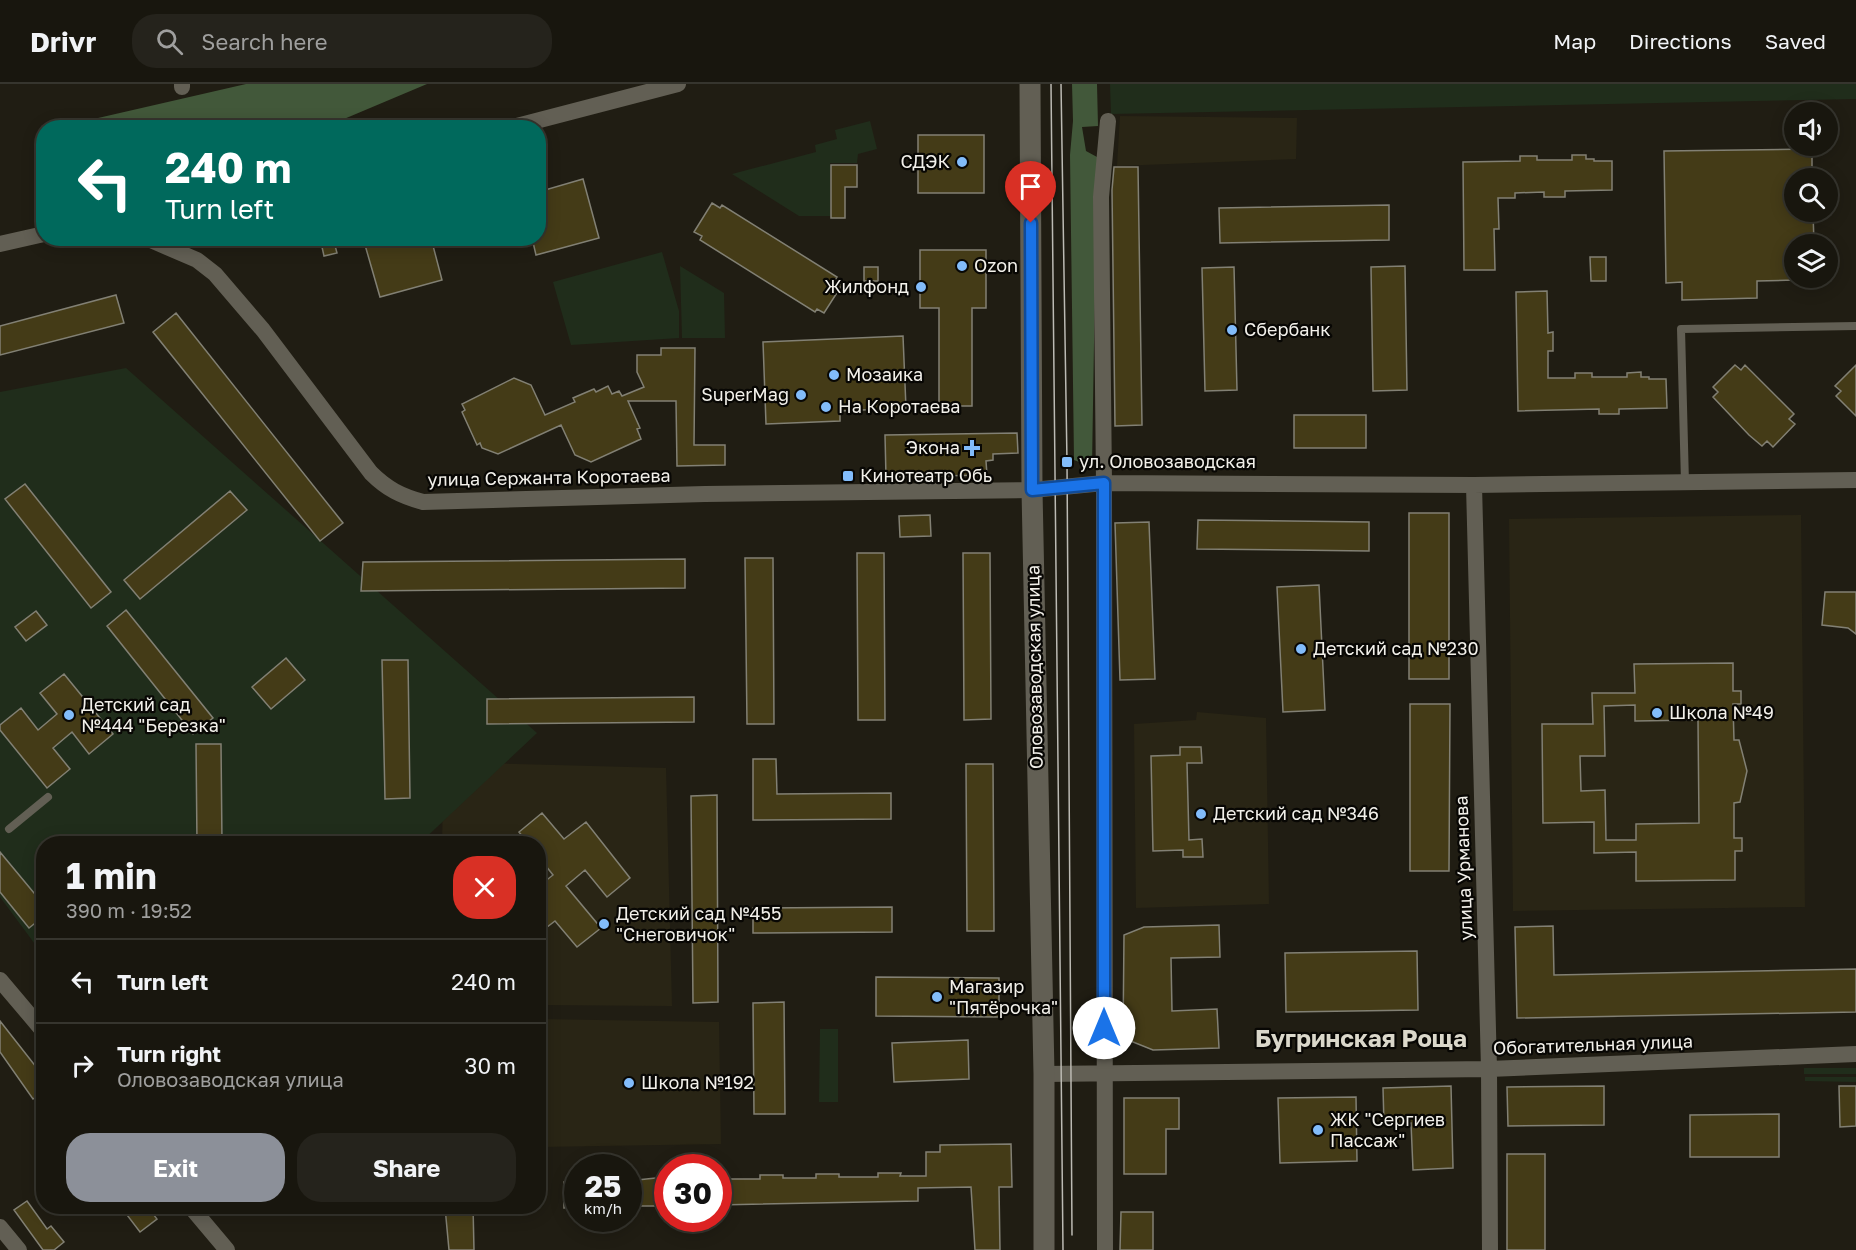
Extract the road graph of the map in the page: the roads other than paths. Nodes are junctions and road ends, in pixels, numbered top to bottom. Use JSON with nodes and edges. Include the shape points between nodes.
{"nodes":[{"id":1,"x":1030,"y":84,"type":"edge"},
{"id":2,"x":673,"y":85,"type":"edge"},
{"id":3,"x":540,"y":120,"type":"edge"},
{"id":4,"x":1108,"y":121,"type":"dead end"},
{"id":5,"x":36,"y":236,"type":"edge"},
{"id":6,"x":0,"y":244,"type":"edge"},
{"id":7,"x":165,"y":246,"type":"edge"},
{"id":8,"x":1856,"y":327,"type":"edge"},
{"id":9,"x":1856,"y":480,"type":"edge"},
{"id":10,"x":1104,"y":483,"type":"junction"},
{"id":11,"x":1685,"y":483,"type":"junction"},
{"id":12,"x":1473,"y":485,"type":"junction"},
{"id":13,"x":1032,"y":490,"type":"junction"},
{"id":14,"x":48,"y":797,"type":"dead end"},
{"id":15,"x":9,"y":829,"type":"dead end"},
{"id":16,"x":0,"y":980,"type":"edge"},
{"id":17,"x":36,"y":1023,"type":"edge"},
{"id":18,"x":1856,"y":1053,"type":"edge"},
{"id":19,"x":1489,"y":1069,"type":"junction"},
{"id":20,"x":1044,"y":1074,"type":"junction"},
{"id":21,"x":1104,"y":1074,"type":"junction"},
{"id":22,"x":197,"y":1214,"type":"edge"},
{"id":23,"x":0,"y":1227,"type":"edge"},
{"id":24,"x":19,"y":1250,"type":"edge"},
{"id":25,"x":227,"y":1250,"type":"edge"},
{"id":26,"x":1044,"y":1250,"type":"edge"},
{"id":27,"x":1105,"y":1250,"type":"edge"},
{"id":28,"x":1490,"y":1250,"type":"edge"}],
"edges":[{"from":1,"to":13,"type":"street","name":"Оловозаводская улица"},
{"from":2,"to":3,"type":"street"},
{"from":4,"to":10,"type":"street","via":[[1101,197]]},
{"from":5,"to":6,"type":"street"},
{"from":7,"to":13,"type":"street","name":"улица Сержанта Коротаева","via":[[197,260],[215,274],[263,330],[370,473],[393,492],[423,502]]},
{"from":8,"to":11,"type":"lane","via":[[1681,329]]},
{"from":9,"to":11,"type":"street","name":"улица Сержанта Коротаева"},
{"from":10,"to":12,"type":"street","name":"улица Сержанта Коротаева"},
{"from":10,"to":13,"type":"street","name":"улица Сержанта Коротаева"},
{"from":10,"to":21,"type":"street"},
{"from":11,"to":12,"type":"street","name":"улица Сержанта Коротаева"},
{"from":12,"to":19,"type":"street","name":"улица Урманова"},
{"from":13,"to":20,"type":"street","name":"Оловозаводская улица"},
{"from":14,"to":15,"type":"lane"},
{"from":16,"to":17,"type":"street"},
{"from":18,"to":19,"type":"street","name":"Обогатительная улица"},
{"from":19,"to":21,"type":"street","name":"Обогатительная улица"},
{"from":19,"to":28,"type":"street","name":"улица Урманова"},
{"from":20,"to":21,"type":"street","name":"Обогатительная улица"},
{"from":20,"to":26,"type":"street","name":"Оловозаводская улица"},
{"from":21,"to":27,"type":"street"},
{"from":22,"to":25,"type":"street"},
{"from":23,"to":24,"type":"street"}]}
